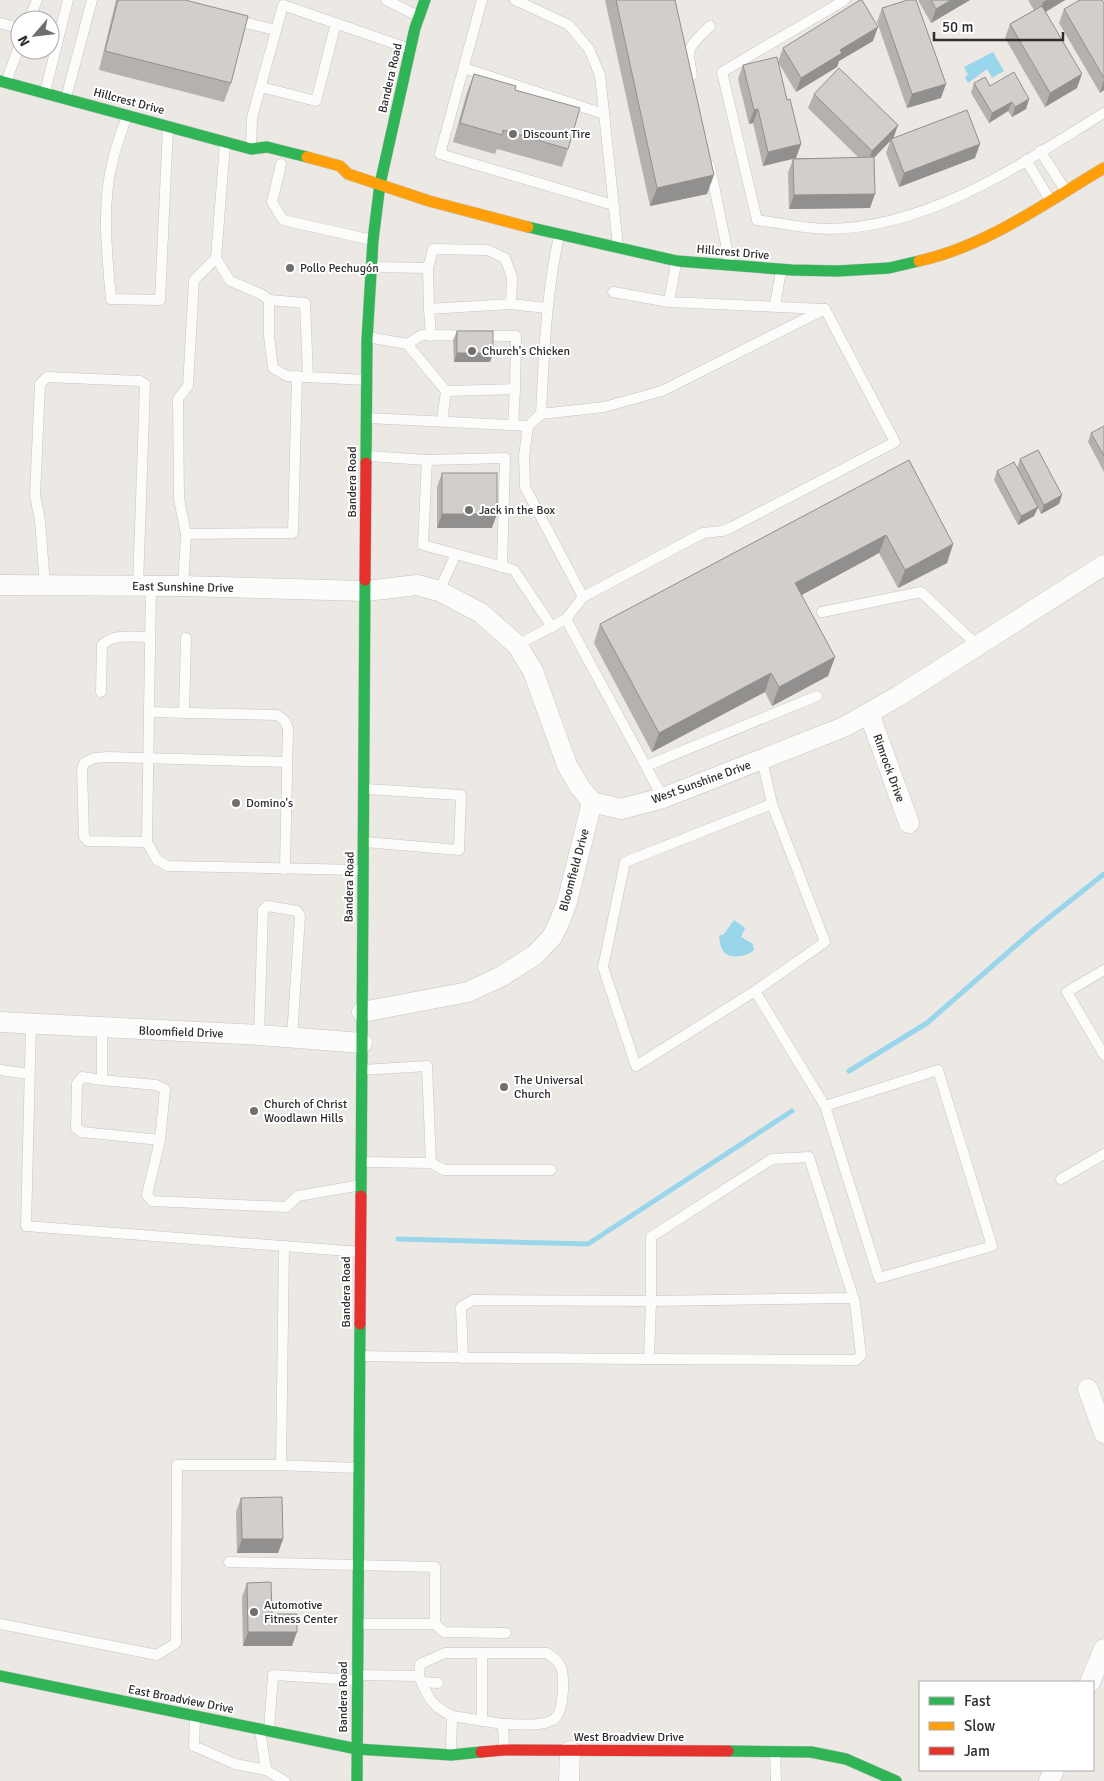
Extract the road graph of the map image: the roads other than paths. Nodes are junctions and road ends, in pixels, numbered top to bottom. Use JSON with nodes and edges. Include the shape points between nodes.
{"nodes":[{"id":1,"x":68,"y":0,"type":"edge"},
{"id":2,"x":92,"y":0,"type":"edge"},
{"id":3,"x":386,"y":0,"type":"edge"},
{"id":4,"x":425,"y":0,"type":"edge"},
{"id":5,"x":482,"y":0,"type":"edge"},
{"id":6,"x":515,"y":0,"type":"edge"},
{"id":7,"x":845,"y":0,"type":"edge"},
{"id":8,"x":419,"y":16,"type":"junction"},
{"id":9,"x":221,"y":17,"type":"edge"},
{"id":10,"x":336,"y":23,"type":"junction"},
{"id":11,"x":710,"y":26,"type":"dead end"},
{"id":12,"x":276,"y":30,"type":"junction"},
{"id":13,"x":410,"y":49,"type":"junction"},
{"id":14,"x":13,"y":60,"type":"edge"},
{"id":15,"x":464,"y":68,"type":"junction"},
{"id":16,"x":3,"y":82,"type":"edge"},
{"id":17,"x":694,"y":84,"type":"edge"},
{"id":18,"x":261,"y":87,"type":"junction"},
{"id":19,"x":44,"y":93,"type":"junction"},
{"id":20,"x":66,"y":98,"type":"junction"},
{"id":21,"x":1104,"y":113,"type":"edge"},
{"id":22,"x":604,"y":114,"type":"junction"},
{"id":23,"x":127,"y":115,"type":"junction"},
{"id":24,"x":168,"y":126,"type":"junction"},
{"id":25,"x":225,"y":141,"type":"junction"},
{"id":26,"x":252,"y":149,"type":"junction"},
{"id":27,"x":707,"y":152,"type":"edge"},
{"id":28,"x":1040,"y":152,"type":"junction"},
{"id":29,"x":1026,"y":160,"type":"junction"},
{"id":30,"x":285,"y":165,"type":"joint"},
{"id":31,"x":1104,"y":168,"type":"edge"},
{"id":32,"x":348,"y":174,"type":"junction"},
{"id":33,"x":331,"y":177,"type":"dead end"},
{"id":34,"x":380,"y":184,"type":"junction"},
{"id":35,"x":1066,"y":192,"type":"junction"},
{"id":36,"x":1051,"y":201,"type":"junction"},
{"id":37,"x":613,"y":206,"type":"junction"},
{"id":38,"x":559,"y":235,"type":"junction"},
{"id":39,"x":373,"y":240,"type":"junction"},
{"id":40,"x":618,"y":247,"type":"junction"},
{"id":41,"x":216,"y":258,"type":"junction"},
{"id":42,"x":677,"y":261,"type":"junction"},
{"id":43,"x":730,"y":265,"type":"junction"},
{"id":44,"x":371,"y":267,"type":"junction"},
{"id":45,"x":428,"y":268,"type":"junction"},
{"id":46,"x":781,"y":270,"type":"junction"},
{"id":47,"x":613,"y":292,"type":"dead end"},
{"id":48,"x":269,"y":300,"type":"junction"},
{"id":49,"x":669,"y":302,"type":"junction"},
{"id":50,"x":511,"y":304,"type":"junction"},
{"id":51,"x":775,"y":306,"type":"junction"},
{"id":52,"x":546,"y":308,"type":"junction"},
{"id":53,"x":430,"y":309,"type":"junction"},
{"id":54,"x":825,"y":309,"type":"junction"},
{"id":55,"x":431,"y":336,"type":"junction"},
{"id":56,"x":367,"y":337,"type":"junction"},
{"id":57,"x":406,"y":344,"type":"junction"},
{"id":58,"x":302,"y":377,"type":"junction"},
{"id":59,"x":366,"y":380,"type":"junction"},
{"id":60,"x":446,"y":390,"type":"junction"},
{"id":61,"x":515,"y":390,"type":"junction"},
{"id":62,"x":541,"y":414,"type":"junction"},
{"id":63,"x":366,"y":418,"type":"junction"},
{"id":64,"x":442,"y":421,"type":"junction"},
{"id":65,"x":513,"y":425,"type":"junction"},
{"id":66,"x":528,"y":426,"type":"junction"},
{"id":67,"x":366,"y":456,"type":"junction"},
{"id":68,"x":426,"y":460,"type":"junction"},
{"id":69,"x":186,"y":534,"type":"junction"},
{"id":70,"x":456,"y":554,"type":"junction"},
{"id":71,"x":1104,"y":565,"type":"edge"},
{"id":72,"x":502,"y":567,"type":"junction"},
{"id":73,"x":0,"y":585,"type":"edge"},
{"id":74,"x":45,"y":585,"type":"junction"},
{"id":75,"x":144,"y":586,"type":"junction"},
{"id":76,"x":183,"y":586,"type":"junction"},
{"id":77,"x":366,"y":591,"type":"junction"},
{"id":78,"x":439,"y":591,"type":"junction"},
{"id":79,"x":583,"y":597,"type":"junction"},
{"id":80,"x":822,"y":612,"type":"dead end"},
{"id":81,"x":566,"y":619,"type":"junction"},
{"id":82,"x":552,"y":627,"type":"junction"},
{"id":83,"x":150,"y":637,"type":"junction"},
{"id":84,"x":186,"y":638,"type":"dead end"},
{"id":85,"x":517,"y":645,"type":"junction"},
{"id":86,"x":978,"y":646,"type":"junction"},
{"id":87,"x":101,"y":692,"type":"dead end"},
{"id":88,"x":817,"y":696,"type":"dead end"},
{"id":89,"x":149,"y":712,"type":"junction"},
{"id":90,"x":184,"y":713,"type":"junction"},
{"id":91,"x":869,"y":713,"type":"junction"},
{"id":92,"x":148,"y":758,"type":"junction"},
{"id":93,"x":762,"y":759,"type":"junction"},
{"id":94,"x":287,"y":762,"type":"junction"},
{"id":95,"x":646,"y":766,"type":"junction"},
{"id":96,"x":364,"y":788,"type":"junction"},
{"id":97,"x":663,"y":798,"type":"junction"},
{"id":98,"x":592,"y":802,"type":"junction"},
{"id":99,"x":772,"y":804,"type":"junction"},
{"id":100,"x":909,"y":823,"type":"dead end"},
{"id":101,"x":147,"y":842,"type":"junction"},
{"id":102,"x":364,"y":842,"type":"junction"},
{"id":103,"x":285,"y":869,"type":"junction"},
{"id":104,"x":363,"y":870,"type":"junction"},
{"id":105,"x":1104,"y":970,"type":"edge"},
{"id":106,"x":755,"y":991,"type":"junction"},
{"id":107,"x":362,"y":1012,"type":"junction"},
{"id":108,"x":0,"y":1022,"type":"edge"},
{"id":109,"x":31,"y":1025,"type":"junction"},
{"id":110,"x":102,"y":1028,"type":"junction"},
{"id":111,"x":258,"y":1035,"type":"junction"},
{"id":112,"x":292,"y":1037,"type":"junction"},
{"id":113,"x":362,"y":1042,"type":"junction"},
{"id":114,"x":1104,"y":1055,"type":"edge"},
{"id":115,"x":0,"y":1070,"type":"edge"},
{"id":116,"x":362,"y":1070,"type":"junction"},
{"id":117,"x":29,"y":1074,"type":"junction"},
{"id":118,"x":102,"y":1080,"type":"junction"},
{"id":119,"x":825,"y":1106,"type":"junction"},
{"id":120,"x":160,"y":1140,"type":"junction"},
{"id":121,"x":1104,"y":1154,"type":"edge"},
{"id":122,"x":361,"y":1162,"type":"junction"},
{"id":123,"x":431,"y":1163,"type":"junction"},
{"id":124,"x":551,"y":1170,"type":"dead end"},
{"id":125,"x":1061,"y":1179,"type":"dead end"},
{"id":126,"x":361,"y":1185,"type":"junction"},
{"id":127,"x":284,"y":1246,"type":"junction"},
{"id":128,"x":360,"y":1252,"type":"junction"},
{"id":129,"x":853,"y":1298,"type":"junction"},
{"id":130,"x":651,"y":1301,"type":"junction"},
{"id":131,"x":360,"y":1356,"type":"junction"},
{"id":132,"x":464,"y":1358,"type":"junction"},
{"id":133,"x":649,"y":1359,"type":"junction"},
{"id":134,"x":1088,"y":1389,"type":"dead end"},
{"id":135,"x":1104,"y":1433,"type":"edge"},
{"id":136,"x":281,"y":1465,"type":"junction"},
{"id":137,"x":358,"y":1468,"type":"junction"},
{"id":138,"x":229,"y":1562,"type":"dead end"},
{"id":139,"x":358,"y":1564,"type":"junction"},
{"id":140,"x":0,"y":1624,"type":"edge"},
{"id":141,"x":358,"y":1624,"type":"junction"},
{"id":142,"x":435,"y":1624,"type":"junction"},
{"id":143,"x":506,"y":1633,"type":"dead end"},
{"id":144,"x":1104,"y":1649,"type":"edge"},
{"id":145,"x":482,"y":1653,"type":"junction"},
{"id":146,"x":0,"y":1676,"type":"edge"},
{"id":147,"x":357,"y":1677,"type":"junction"},
{"id":148,"x":420,"y":1679,"type":"junction"},
{"id":149,"x":1090,"y":1681,"type":"edge"},
{"id":150,"x":438,"y":1683,"type":"dead end"},
{"id":151,"x":195,"y":1716,"type":"junction"},
{"id":152,"x":452,"y":1716,"type":"junction"},
{"id":153,"x":482,"y":1721,"type":"junction"},
{"id":154,"x":503,"y":1724,"type":"junction"},
{"id":155,"x":264,"y":1730,"type":"junction"},
{"id":156,"x":357,"y":1749,"type":"junction"},
{"id":157,"x":504,"y":1750,"type":"junction"},
{"id":158,"x":570,"y":1751,"type":"junction"},
{"id":159,"x":775,"y":1752,"type":"junction"},
{"id":160,"x":451,"y":1755,"type":"junction"},
{"id":161,"x":266,"y":1770,"type":"junction"},
{"id":162,"x":286,"y":1781,"type":"edge"},
{"id":163,"x":356,"y":1781,"type":"edge"},
{"id":164,"x":569,"y":1781,"type":"edge"},
{"id":165,"x":776,"y":1781,"type":"edge"},
{"id":166,"x":896,"y":1781,"type":"edge"}],
"edges":[{"from":1,"to":19,"type":"lane"},
{"from":2,"to":20,"type":"lane"},
{"from":3,"to":8,"type":"lane"},
{"from":4,"to":8,"type":"main road","name":"Bandera Road"},
{"from":5,"to":15,"type":"lane"},
{"from":6,"to":22,"type":"lane","via":[[569,25],[589,50],[600,75]]},
{"from":7,"to":29,"type":"lane","via":[[722,72],[757,220],[829,229],[884,222],[946,202],[987,184]]},
{"from":8,"to":13,"type":"main road","name":"Bandera Road"},
{"from":9,"to":12,"type":"lane"},
{"from":10,"to":12,"type":"lane","via":[[283,5]]},
{"from":10,"to":13,"type":"lane"},
{"from":10,"to":18,"type":"lane","via":[[316,101]]},
{"from":11,"to":17,"type":"lane","via":[[689,48]]},
{"from":12,"to":18,"type":"lane"},
{"from":13,"to":34,"type":"main road","name":"Bandera Road"},
{"from":14,"to":16,"type":"lane"},
{"from":15,"to":22,"type":"lane"},
{"from":15,"to":37,"type":"lane","via":[[440,154]]},
{"from":16,"to":19,"type":"main road","name":"Hillcrest Drive"},
{"from":18,"to":26,"type":"lane","via":[[252,118]]},
{"from":19,"to":20,"type":"main road","name":"Hillcrest Drive"},
{"from":20,"to":23,"type":"main road","name":"Hillcrest Drive"},
{"from":21,"to":28,"type":"lane"},
{"from":22,"to":37,"type":"lane"},
{"from":23,"to":24,"type":"main road","name":"Hillcrest Drive"},
{"from":23,"to":24,"type":"lane","via":[[112,161],[108,191],[106,233],[111,299],[160,300]]},
{"from":24,"to":25,"type":"main road","name":"Hillcrest Drive"},
{"from":25,"to":26,"type":"main road","name":"Hillcrest Drive"},
{"from":25,"to":41,"type":"lane"},
{"from":26,"to":30,"type":"main road","name":"Hillcrest Drive","via":[[264,158]]},
{"from":26,"to":32,"type":"main road","name":"Hillcrest Drive","via":[[267,147],[340,166]]},
{"from":27,"to":43,"type":"lane"},
{"from":28,"to":29,"type":"lane"},
{"from":28,"to":35,"type":"lane"},
{"from":29,"to":36,"type":"lane"},
{"from":30,"to":39,"type":"lane","via":[[272,202],[283,220]]},
{"from":31,"to":35,"type":"main road","name":"Hillcrest Drive"},
{"from":32,"to":33,"type":"main road","name":"Hillcrest Drive","via":[[339,179]]},
{"from":32,"to":34,"type":"main road","name":"Hillcrest Drive"},
{"from":34,"to":38,"type":"main road","name":"Hillcrest Drive","via":[[429,201]]},
{"from":34,"to":39,"type":"main road","name":"Bandera Road"},
{"from":35,"to":36,"type":"main road","name":"Hillcrest Drive"},
{"from":36,"to":46,"type":"main road","name":"Hillcrest Drive","via":[[991,236],[934,258],[889,268]]},
{"from":37,"to":40,"type":"lane"},
{"from":38,"to":40,"type":"main road","name":"Hillcrest Drive"},
{"from":38,"to":52,"type":"lane"},
{"from":39,"to":44,"type":"main road","name":"Bandera Road"},
{"from":40,"to":42,"type":"main road","name":"Hillcrest Drive"},
{"from":41,"to":48,"type":"lane","via":[[230,281]]},
{"from":41,"to":69,"type":"lane","via":[[194,280],[188,386],[178,399],[179,499]]},
{"from":42,"to":43,"type":"main road","name":"Hillcrest Drive"},
{"from":42,"to":49,"type":"lane"},
{"from":43,"to":46,"type":"main road","name":"Hillcrest Drive"},
{"from":44,"to":45,"type":"lane"},
{"from":44,"to":56,"type":"main road","name":"Bandera Road"},
{"from":45,"to":50,"type":"lane","via":[[433,249],[487,250],[505,258],[512,277]]},
{"from":45,"to":53,"type":"lane"},
{"from":46,"to":51,"type":"lane"},
{"from":47,"to":49,"type":"lane"},
{"from":48,"to":58,"type":"lane","via":[[268,336],[273,368],[287,376]]},
{"from":48,"to":58,"type":"lane","via":[[305,303]]},
{"from":49,"to":51,"type":"lane"},
{"from":50,"to":52,"type":"lane"},
{"from":50,"to":53,"type":"lane"},
{"from":51,"to":54,"type":"lane"},
{"from":52,"to":62,"type":"lane"},
{"from":53,"to":55,"type":"lane"},
{"from":54,"to":62,"type":"lane","via":[[662,391],[604,407]]},
{"from":54,"to":79,"type":"lane","via":[[895,442],[732,527],[703,533]]},
{"from":55,"to":57,"type":"lane","via":[[422,336]]},
{"from":55,"to":61,"type":"lane","via":[[516,336]]},
{"from":56,"to":57,"type":"lane"},
{"from":56,"to":59,"type":"main road","name":"Bandera Road"},
{"from":57,"to":60,"type":"lane"},
{"from":58,"to":59,"type":"lane"},
{"from":58,"to":69,"type":"lane","via":[[293,533]]},
{"from":59,"to":63,"type":"main road","name":"Bandera Road"},
{"from":60,"to":61,"type":"lane"},
{"from":60,"to":64,"type":"lane"},
{"from":61,"to":65,"type":"lane"},
{"from":62,"to":66,"type":"lane"},
{"from":63,"to":64,"type":"lane"},
{"from":63,"to":67,"type":"main road","name":"Bandera Road"},
{"from":64,"to":65,"type":"lane"},
{"from":65,"to":66,"type":"lane"},
{"from":66,"to":79,"type":"lane","via":[[524,456],[526,487]]},
{"from":67,"to":68,"type":"lane"},
{"from":67,"to":77,"type":"main road","name":"Bandera Road"},
{"from":68,"to":70,"type":"lane","via":[[423,545]]},
{"from":68,"to":72,"type":"lane","via":[[505,458]]},
{"from":69,"to":76,"type":"lane"},
{"from":70,"to":72,"type":"lane"},
{"from":70,"to":78,"type":"lane"},
{"from":71,"to":86,"type":"street","name":"West Sunshine Drive"},
{"from":72,"to":82,"type":"lane","via":[[514,570]]},
{"from":73,"to":74,"type":"street","name":"East Sunshine Drive"},
{"from":74,"to":75,"type":"street","name":"East Sunshine Drive"},
{"from":74,"to":75,"type":"lane","via":[[35,495],[40,384],[47,377],[140,381],[145,384]]},
{"from":75,"to":76,"type":"street","name":"East Sunshine Drive"},
{"from":75,"to":83,"type":"lane"},
{"from":76,"to":77,"type":"street","name":"East Sunshine Drive"},
{"from":77,"to":78,"type":"street","via":[[417,585]]},
{"from":77,"to":96,"type":"main road","name":"Bandera Road"},
{"from":78,"to":85,"type":"street","via":[[481,613]]},
{"from":79,"to":81,"type":"lane"},
{"from":80,"to":86,"type":"lane","via":[[921,592]]},
{"from":81,"to":82,"type":"lane"},
{"from":81,"to":95,"type":"lane"},
{"from":82,"to":85,"type":"lane"},
{"from":83,"to":87,"type":"lane","via":[[115,637],[102,645]]},
{"from":83,"to":89,"type":"lane"},
{"from":84,"to":90,"type":"lane"},
{"from":85,"to":98,"type":"street","via":[[533,671],[567,765]]},
{"from":86,"to":91,"type":"street","name":"West Sunshine Drive"},
{"from":88,"to":95,"type":"lane"},
{"from":89,"to":90,"type":"lane"},
{"from":89,"to":92,"type":"lane"},
{"from":90,"to":94,"type":"lane","via":[[277,714],[288,728]]},
{"from":91,"to":93,"type":"street","name":"West Sunshine Drive","via":[[844,727]]},
{"from":91,"to":100,"type":"street","name":"Rimrock Drive"},
{"from":92,"to":94,"type":"lane"},
{"from":92,"to":101,"type":"lane"},
{"from":92,"to":101,"type":"lane","via":[[94,758],[84,763],[82,769],[84,837],[88,841]]},
{"from":93,"to":97,"type":"street","name":"West Sunshine Drive"},
{"from":93,"to":99,"type":"lane"},
{"from":94,"to":103,"type":"lane"},
{"from":95,"to":97,"type":"lane"},
{"from":96,"to":102,"type":"main road","name":"Bandera Road"},
{"from":96,"to":102,"type":"lane","via":[[461,795],[460,850]]},
{"from":97,"to":98,"type":"street","name":"West Sunshine Drive","via":[[621,809]]},
{"from":98,"to":107,"type":"street","name":"Bloomfield Drive","via":[[559,924],[535,955],[468,992]]},
{"from":99,"to":106,"type":"lane","via":[[825,942]]},
{"from":99,"to":106,"type":"lane","via":[[625,862],[603,967],[636,1066]]},
{"from":101,"to":103,"type":"lane","via":[[158,860],[168,866]]},
{"from":102,"to":104,"type":"main road","name":"Bandera Road"},
{"from":103,"to":104,"type":"lane"},
{"from":104,"to":107,"type":"main road","name":"Bandera Road"},
{"from":105,"to":114,"type":"lane","via":[[1067,992]]},
{"from":106,"to":119,"type":"lane"},
{"from":107,"to":113,"type":"main road","name":"Bandera Road"},
{"from":108,"to":109,"type":"street","name":"Bloomfield Drive"},
{"from":109,"to":110,"type":"street","name":"Bloomfield Drive"},
{"from":109,"to":117,"type":"lane"},
{"from":110,"to":111,"type":"street","name":"Bloomfield Drive"},
{"from":110,"to":118,"type":"lane"},
{"from":111,"to":112,"type":"street","name":"Bloomfield Drive"},
{"from":111,"to":112,"type":"lane","via":[[263,910],[267,906],[297,911],[300,916]]},
{"from":112,"to":113,"type":"street","name":"Bloomfield Drive"},
{"from":113,"to":116,"type":"main road","name":"Bandera Road"},
{"from":115,"to":117,"type":"lane"},
{"from":116,"to":122,"type":"main road","name":"Bandera Road"},
{"from":116,"to":123,"type":"lane","via":[[426,1066]]},
{"from":117,"to":127,"type":"lane","via":[[26,1226]]},
{"from":118,"to":120,"type":"lane","via":[[156,1085],[165,1089]]},
{"from":118,"to":120,"type":"lane","via":[[82,1077],[77,1084],[76,1128],[82,1132]]},
{"from":119,"to":119,"type":"lane","via":[[879,1278],[992,1246],[938,1070]]},
{"from":120,"to":126,"type":"lane","via":[[147,1195],[152,1201],[286,1207],[298,1196]]},
{"from":121,"to":125,"type":"lane"},
{"from":122,"to":123,"type":"lane"},
{"from":122,"to":126,"type":"main road","name":"Bandera Road"},
{"from":123,"to":124,"type":"lane","via":[[444,1170]]},
{"from":126,"to":128,"type":"main road","name":"Bandera Road"},
{"from":127,"to":128,"type":"lane"},
{"from":127,"to":136,"type":"lane"},
{"from":128,"to":131,"type":"main road","name":"Bandera Road"},
{"from":129,"to":130,"type":"lane"},
{"from":129,"to":130,"type":"lane","via":[[809,1157],[772,1159],[650,1237]]},
{"from":129,"to":133,"type":"lane","via":[[861,1355],[856,1360]]},
{"from":130,"to":132,"type":"lane","via":[[473,1300],[461,1306]]},
{"from":130,"to":133,"type":"lane"},
{"from":131,"to":132,"type":"lane"},
{"from":131,"to":137,"type":"main road","name":"Bandera Road"},
{"from":132,"to":133,"type":"lane"},
{"from":134,"to":135,"type":"street"},
{"from":136,"to":137,"type":"lane"},
{"from":136,"to":140,"type":"lane","via":[[177,1465],[176,1643],[157,1655]]},
{"from":137,"to":139,"type":"main road","name":"Bandera Road"},
{"from":138,"to":139,"type":"lane"},
{"from":139,"to":141,"type":"main road","name":"Bandera Road"},
{"from":139,"to":142,"type":"lane","via":[[435,1567]]},
{"from":141,"to":142,"type":"lane"},
{"from":141,"to":147,"type":"main road","name":"Bandera Road"},
{"from":142,"to":143,"type":"lane","via":[[444,1632]]},
{"from":144,"to":149,"type":"street"},
{"from":145,"to":148,"type":"lane","via":[[445,1653],[430,1658],[420,1664]]},
{"from":145,"to":153,"type":"lane","via":[[478,1683]]},
{"from":145,"to":154,"type":"lane","via":[[547,1653],[557,1660],[562,1669],[562,1710],[555,1719],[546,1723]]},
{"from":146,"to":151,"type":"main road","name":"East Broadview Drive"},
{"from":147,"to":148,"type":"lane"},
{"from":147,"to":155,"type":"lane","via":[[273,1675]]},
{"from":147,"to":156,"type":"main road","name":"Bandera Road"},
{"from":148,"to":150,"type":"lane"},
{"from":148,"to":152,"type":"lane","via":[[436,1708]]},
{"from":151,"to":155,"type":"main road","name":"East Broadview Drive"},
{"from":151,"to":161,"type":"lane","via":[[194,1746],[235,1764]]},
{"from":152,"to":153,"type":"lane"},
{"from":152,"to":160,"type":"lane"},
{"from":153,"to":154,"type":"lane"},
{"from":154,"to":157,"type":"lane"},
{"from":155,"to":156,"type":"main road","name":"East Broadview Drive"},
{"from":155,"to":161,"type":"lane"},
{"from":156,"to":160,"type":"main road","name":"West Broadview Drive"},
{"from":156,"to":163,"type":"main road","name":"Bandera Road"},
{"from":157,"to":158,"type":"main road","name":"West Broadview Drive"},
{"from":157,"to":160,"type":"main road","name":"West Broadview Drive"},
{"from":158,"to":159,"type":"main road","name":"West Broadview Drive"},
{"from":158,"to":164,"type":"street"},
{"from":159,"to":165,"type":"lane"},
{"from":159,"to":166,"type":"main road","name":"West Broadview Drive","via":[[830,1754]]},
{"from":161,"to":162,"type":"lane"}]}
